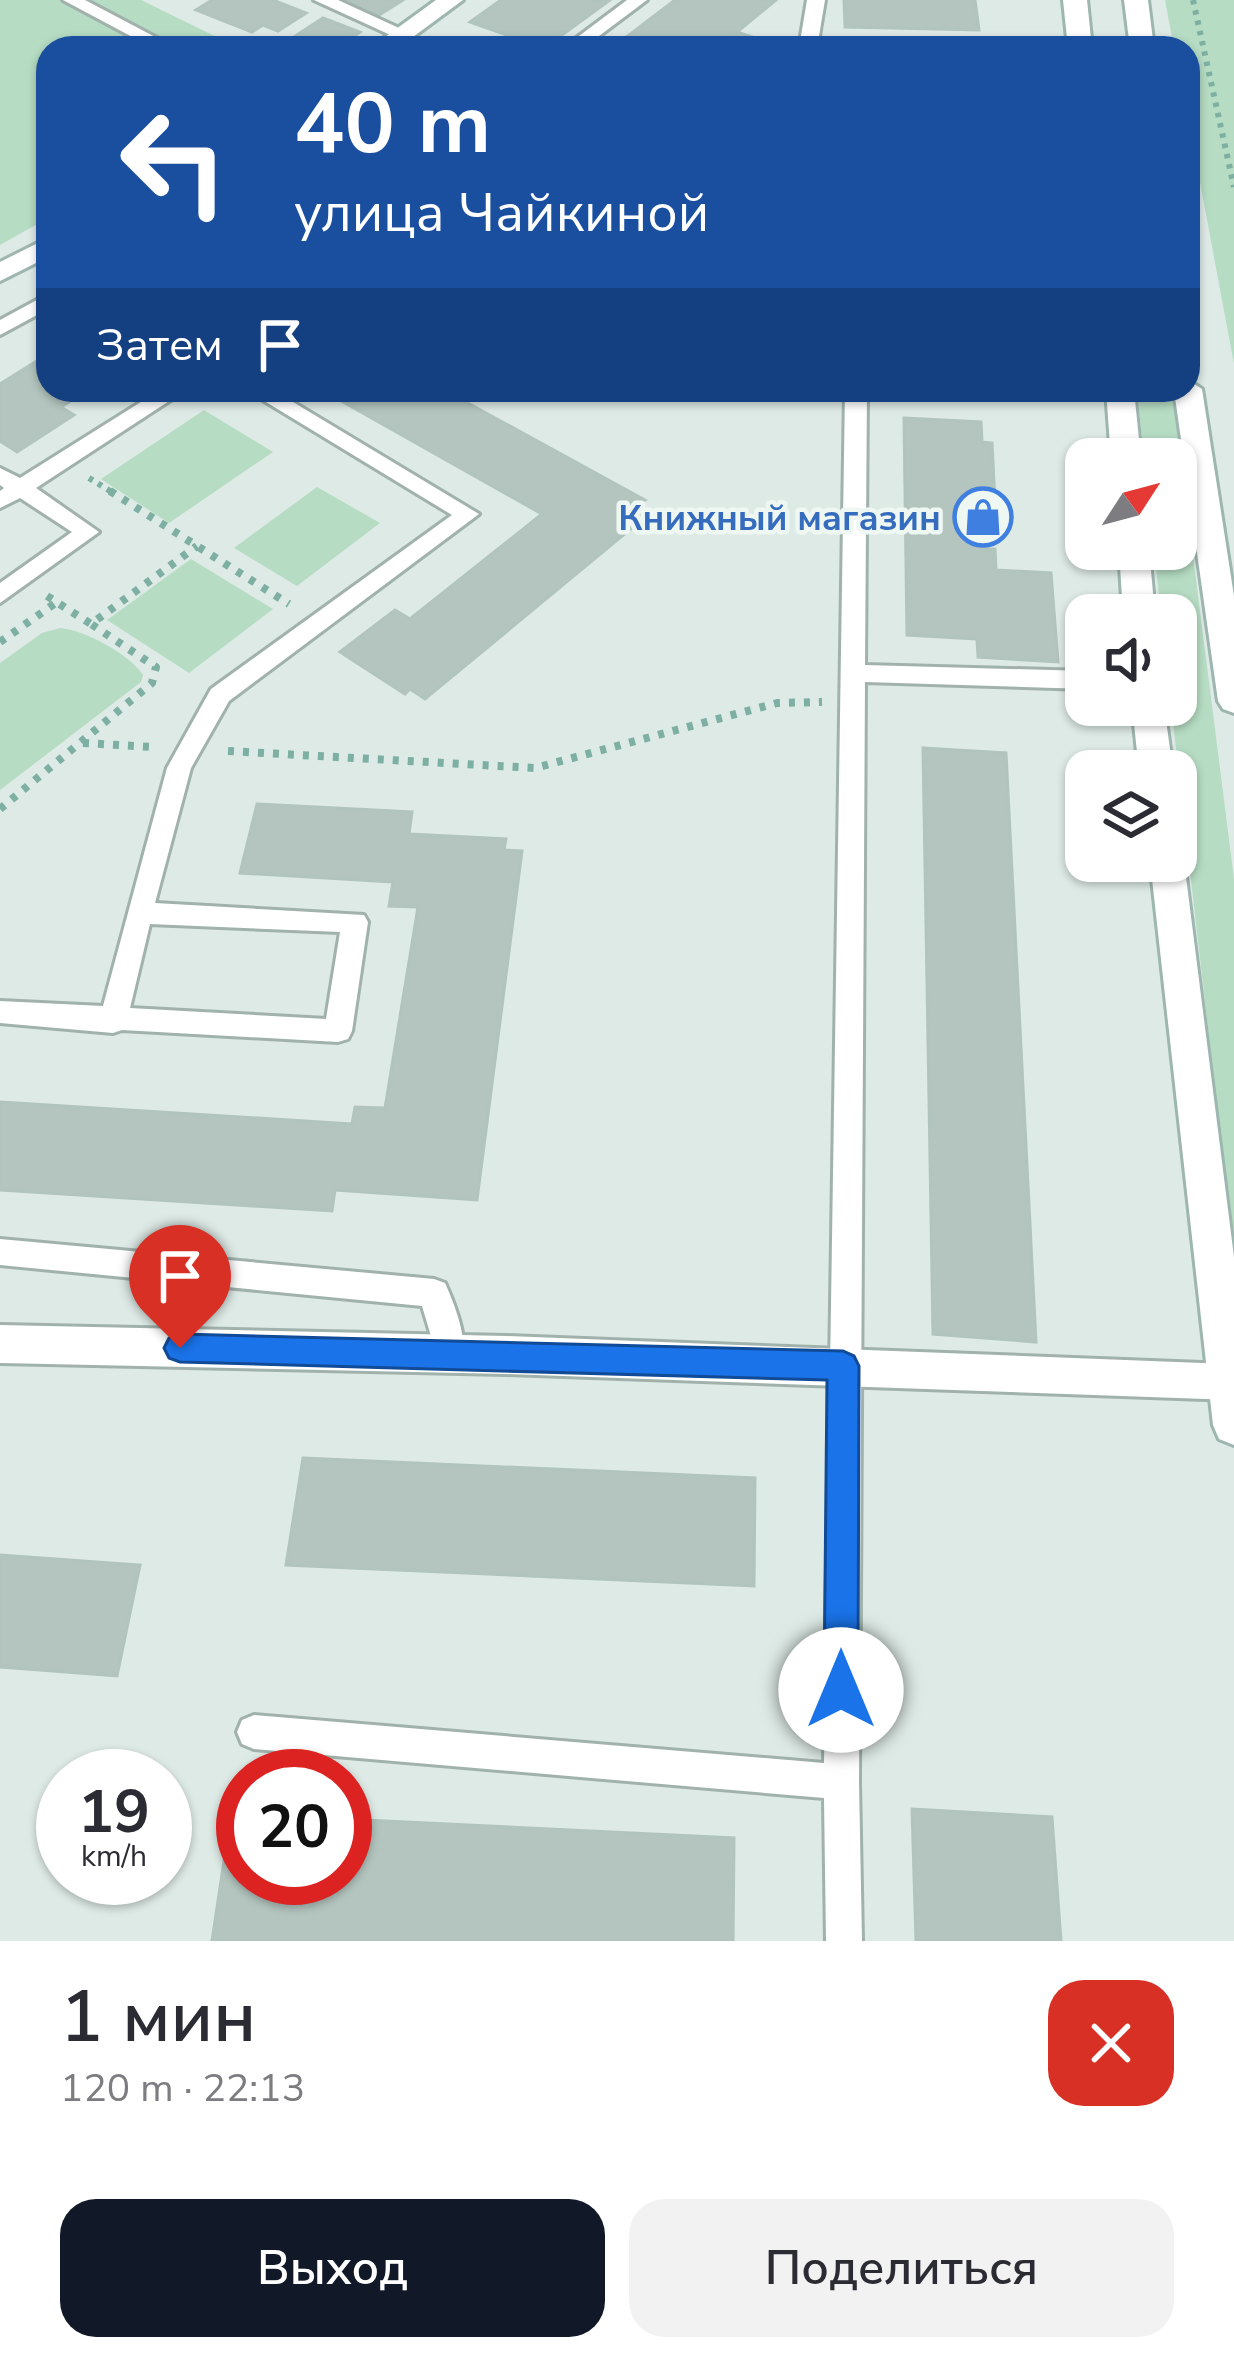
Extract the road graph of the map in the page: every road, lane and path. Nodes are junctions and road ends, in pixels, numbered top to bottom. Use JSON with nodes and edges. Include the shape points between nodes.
{"nodes":[{"id":1,"x":72,"y":0,"type":"edge"},
{"id":2,"x":323,"y":0,"type":"edge"},
{"id":3,"x":451,"y":0,"type":"edge"},
{"id":4,"x":638,"y":0,"type":"edge"},
{"id":5,"x":816,"y":0,"type":"edge"},
{"id":6,"x":1075,"y":0,"type":"edge"},
{"id":7,"x":1136,"y":0,"type":"edge"},
{"id":8,"x":1193,"y":0,"type":"edge"},
{"id":9,"x":143,"y":36,"type":"edge"},
{"id":10,"x":384,"y":36,"type":"edge"},
{"id":11,"x":399,"y":36,"type":"edge"},
{"id":12,"x":588,"y":36,"type":"edge"},
{"id":13,"x":810,"y":36,"type":"edge"},
{"id":14,"x":1079,"y":36,"type":"edge"},
{"id":15,"x":1140,"y":36,"type":"edge"},
{"id":16,"x":1234,"y":187,"type":"edge"},
{"id":17,"x":36,"y":253,"type":"edge"},
{"id":18,"x":0,"y":273,"type":"edge"},
{"id":19,"x":36,"y":307,"type":"edge"},
{"id":20,"x":0,"y":329,"type":"edge"},
{"id":21,"x":157,"y":402,"type":"edge"},
{"id":22,"x":277,"y":402,"type":"edge"},
{"id":23,"x":856,"y":402,"type":"edge"},
{"id":24,"x":1121,"y":402,"type":"edge"},
{"id":25,"x":1190,"y":402,"type":"edge"},
{"id":26,"x":1124,"y":438,"type":"edge"},
{"id":27,"x":62,"y":462,"type":"junction"},
{"id":28,"x":6,"y":488,"type":"edge"},
{"id":29,"x":197,"y":546,"type":"junction"},
{"id":30,"x":22,"y":579,"type":"junction"},
{"id":31,"x":0,"y":595,"type":"edge"},
{"id":32,"x":57,"y":602,"type":"junction"},
{"id":33,"x":318,"y":622,"type":"junction"},
{"id":34,"x":91,"y":624,"type":"junction"},
{"id":35,"x":0,"y":642,"type":"edge"},
{"id":36,"x":851,"y":673,"type":"junction"},
{"id":37,"x":1065,"y":679,"type":"edge"},
{"id":38,"x":1234,"y":701,"type":"edge"},
{"id":39,"x":777,"y":704,"type":"dead end"},
{"id":40,"x":83,"y":743,"type":"junction"},
{"id":41,"x":190,"y":748,"type":"junction"},
{"id":42,"x":0,"y":809,"type":"edge"},
{"id":43,"x":1169,"y":882,"type":"edge"},
{"id":44,"x":139,"y":913,"type":"junction"},
{"id":45,"x":0,"y":1012,"type":"edge"},
{"id":46,"x":113,"y":1022,"type":"junction"},
{"id":47,"x":0,"y":1252,"type":"edge"},
{"id":48,"x":0,"y":1344,"type":"edge"},
{"id":49,"x":450,"y":1354,"type":"junction"},
{"id":50,"x":843,"y":1366,"type":"junction"},
{"id":51,"x":1228,"y":1383,"type":"junction"},
{"id":52,"x":1234,"y":1425,"type":"edge"},
{"id":53,"x":254,"y":1732,"type":"dead end"},
{"id":54,"x":841,"y":1782,"type":"junction"},
{"id":55,"x":844,"y":1941,"type":"edge"}],
"edges":[{"from":1,"to":9,"type":"lane"},
{"from":2,"to":10,"type":"lane"},
{"from":3,"to":11,"type":"main road"},
{"from":4,"to":12,"type":"lane"},
{"from":5,"to":13,"type":"lane"},
{"from":6,"to":14,"type":"main road"},
{"from":7,"to":15,"type":"main road"},
{"from":8,"to":16,"type":"path"},
{"from":17,"to":18,"type":"main road"},
{"from":19,"to":20,"type":"lane"},
{"from":21,"to":27,"type":"lane"},
{"from":22,"to":33,"type":"lane","via":[[468,514]]},
{"from":23,"to":36,"type":"lane"},
{"from":24,"to":26,"type":"main road"},
{"from":25,"to":38,"type":"main road"},
{"from":27,"to":28,"type":"lane"},
{"from":27,"to":29,"type":"path"},
{"from":28,"to":30,"type":"lane","via":[[88,532]]},
{"from":29,"to":33,"type":"path"},
{"from":29,"to":34,"type":"path"},
{"from":30,"to":31,"type":"lane"},
{"from":30,"to":32,"type":"path"},
{"from":32,"to":34,"type":"path"},
{"from":32,"to":35,"type":"path"},
{"from":33,"to":41,"type":"lane","via":[[220,695]]},
{"from":34,"to":40,"type":"path","via":[[157,667],[152,683]]},
{"from":36,"to":37,"type":"lane"},
{"from":36,"to":50,"type":"lane"},
{"from":39,"to":41,"type":"path","via":[[535,768]]},
{"from":40,"to":41,"type":"path"},
{"from":40,"to":42,"type":"path"},
{"from":41,"to":44,"type":"lane"},
{"from":43,"to":51,"type":"main road"},
{"from":44,"to":46,"type":"lane"},
{"from":44,"to":46,"type":"lane","via":[[355,922],[338,1031]]},
{"from":45,"to":46,"type":"lane"},
{"from":47,"to":49,"type":"lane","via":[[434,1293]]},
{"from":48,"to":49,"type":"main road"},
{"from":49,"to":50,"type":"main road"},
{"from":50,"to":51,"type":"main road"},
{"from":50,"to":54,"type":"lane"},
{"from":51,"to":52,"type":"main road"},
{"from":53,"to":54,"type":"lane"},
{"from":54,"to":55,"type":"lane"}]}
